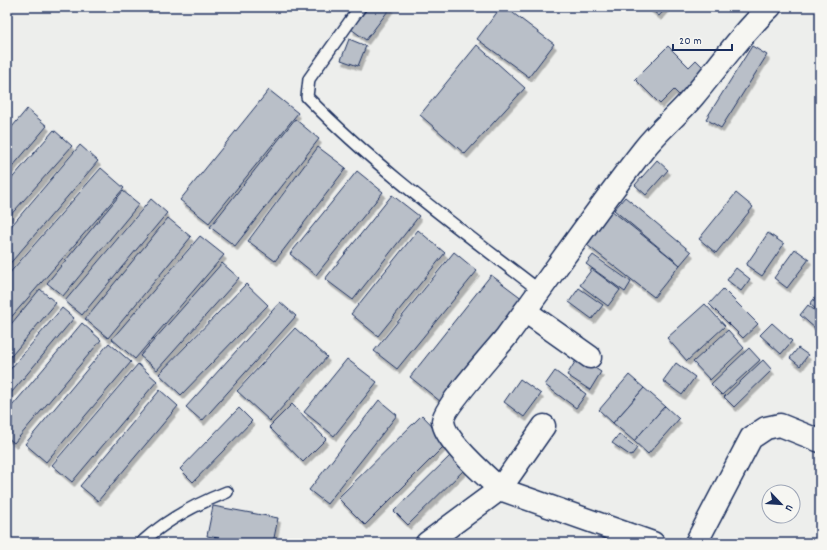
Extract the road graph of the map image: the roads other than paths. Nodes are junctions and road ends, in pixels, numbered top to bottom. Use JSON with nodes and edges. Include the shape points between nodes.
{"nodes":[{"id":1,"x":360,"y":7,"type":"edge"},
{"id":2,"x":770,"y":7,"type":"edge"},
{"id":3,"x":540,"y":291,"type":"junction"},
{"id":4,"x":525,"y":311,"type":"junction"},
{"id":5,"x":590,"y":357,"type":"dead end"},
{"id":6,"x":544,"y":426,"type":"dead end"},
{"id":7,"x":820,"y":441,"type":"edge"},
{"id":8,"x":500,"y":489,"type":"junction"},
{"id":9,"x":227,"y":492,"type":"dead end"},
{"id":10,"x":141,"y":543,"type":"edge"},
{"id":11,"x":427,"y":543,"type":"edge"},
{"id":12,"x":653,"y":543,"type":"edge"},
{"id":13,"x":696,"y":543,"type":"edge"}],
"edges":[{"from":1,"to":3,"type":"lane","via":[[309,79],[307,97],[342,133]]},
{"from":2,"to":3,"type":"street","via":[[731,48],[693,97],[646,148]]},
{"from":3,"to":4,"type":"street"},
{"from":4,"to":5,"type":"street"},
{"from":4,"to":8,"type":"street","via":[[451,403],[443,420],[445,429],[460,450]]},
{"from":6,"to":8,"type":"street"},
{"from":7,"to":13,"type":"street","via":[[780,425],[766,428],[751,438]]},
{"from":8,"to":11,"type":"street"},
{"from":8,"to":12,"type":"street"},
{"from":9,"to":10,"type":"lane","via":[[197,504],[169,521]]}]}
